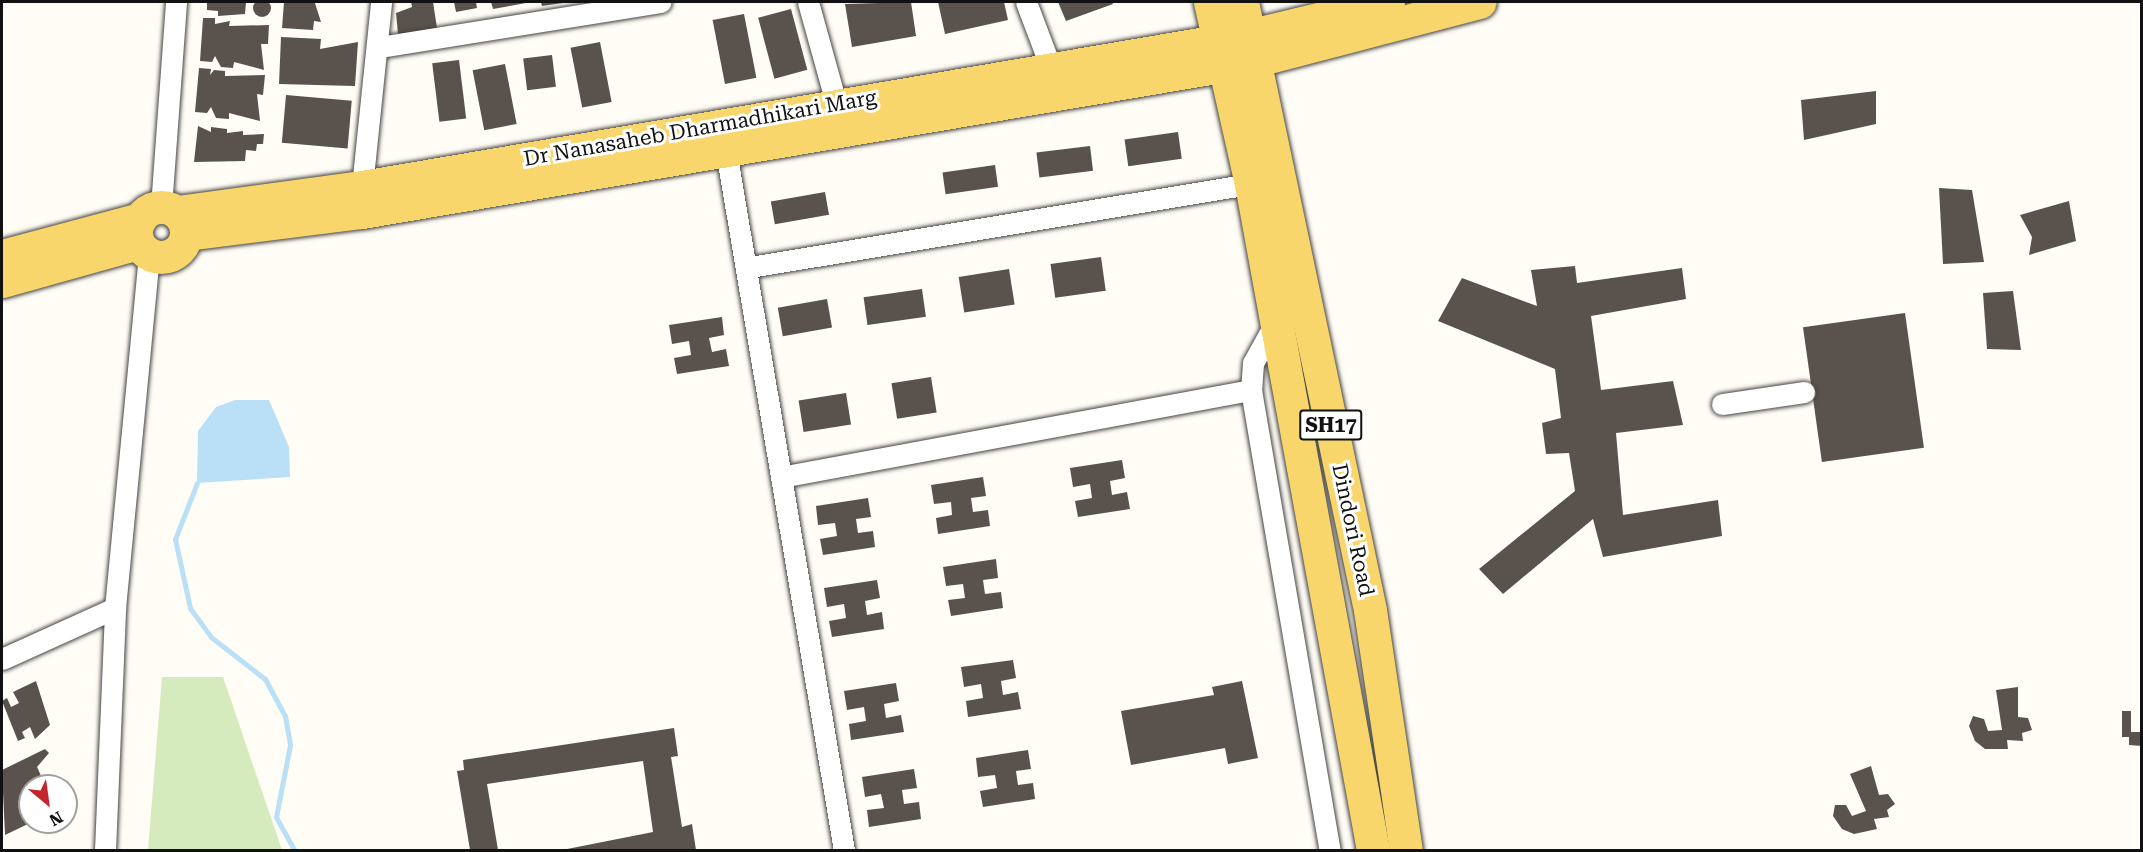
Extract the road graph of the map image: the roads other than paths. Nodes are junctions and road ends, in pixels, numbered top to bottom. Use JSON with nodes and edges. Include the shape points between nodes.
{"nodes":[{"id":1,"x":176,"y":2,"type":"edge"},
{"id":2,"x":381,"y":2,"type":"edge"},
{"id":3,"x":660,"y":2,"type":"edge"},
{"id":4,"x":808,"y":2,"type":"edge"},
{"id":5,"x":1026,"y":2,"type":"edge"},
{"id":6,"x":1210,"y":2,"type":"edge"},
{"id":7,"x":1242,"y":2,"type":"edge"},
{"id":8,"x":1388,"y":2,"type":"edge"},
{"id":9,"x":1480,"y":2,"type":"edge"},
{"id":10,"x":609,"y":6,"type":"edge"},
{"id":11,"x":380,"y":48,"type":"junction"},
{"id":12,"x":1240,"y":50,"type":"junction"},
{"id":13,"x":1051,"y":68,"type":"junction"},
{"id":14,"x":836,"y":104,"type":"junction"},
{"id":15,"x":723,"y":135,"type":"junction"},
{"id":16,"x":1267,"y":181,"type":"junction"},
{"id":17,"x":362,"y":187,"type":"junction"},
{"id":18,"x":158,"y":228,"type":"junction"},
{"id":19,"x":2,"y":256,"type":"edge"},
{"id":20,"x":750,"y":267,"type":"junction"},
{"id":21,"x":2,"y":280,"type":"edge"},
{"id":22,"x":1311,"y":314,"type":"junction"},
{"id":23,"x":1274,"y":325,"type":"junction"},
{"id":24,"x":1251,"y":390,"type":"junction"},
{"id":25,"x":1804,"y":392,"type":"dead end"},
{"id":26,"x":1722,"y":404,"type":"dead end"},
{"id":27,"x":781,"y":477,"type":"junction"},
{"id":28,"x":115,"y":608,"type":"junction"},
{"id":29,"x":2,"y":659,"type":"edge"},
{"id":30,"x":105,"y":850,"type":"edge"},
{"id":31,"x":844,"y":850,"type":"edge"},
{"id":32,"x":1330,"y":850,"type":"edge"},
{"id":33,"x":1373,"y":850,"type":"edge"},
{"id":34,"x":1406,"y":850,"type":"edge"}],
"edges":[{"from":1,"to":18,"type":"street"},
{"from":2,"to":11,"type":"street"},
{"from":3,"to":10,"type":"street"},
{"from":4,"to":14,"type":"street"},
{"from":5,"to":13,"type":"street"},
{"from":6,"to":12,"type":"main road"},
{"from":7,"to":12,"type":"main road","name":"Dindori Road","number":"SH17"},
{"from":8,"to":12,"type":"main road"},
{"from":9,"to":12,"type":"main road"},
{"from":10,"to":11,"type":"street"},
{"from":11,"to":17,"type":"street"},
{"from":12,"to":13,"type":"main road","name":"Dr Nanasaheb Dharmadhikari Marg"},
{"from":12,"to":15,"type":"main road","name":"Dr Nanasaheb Dharmadhikari Marg"},
{"from":12,"to":16,"type":"main road","name":"Dindori Road","number":"SH17"},
{"from":13,"to":14,"type":"main road","name":"Dr Nanasaheb Dharmadhikari Marg"},
{"from":14,"to":15,"type":"main road","name":"Dr Nanasaheb Dharmadhikari Marg"},
{"from":15,"to":17,"type":"main road","name":"Dr Nanasaheb Dharmadhikari Marg"},
{"from":15,"to":18,"type":"main road","name":"Dr Nanasaheb Dharmadhikari Marg","via":[[362,212]]},
{"from":15,"to":20,"type":"street"},
{"from":16,"to":20,"type":"street"},
{"from":16,"to":22,"type":"main road","name":"Dindori Road","number":"SH17"},
{"from":16,"to":23,"type":"main road"},
{"from":17,"to":18,"type":"main road","name":"Dr Nanasaheb Dharmadhikari Marg"},
{"from":18,"to":19,"type":"main road","name":"Dr Nanasaheb Dharmadhikari Marg"},
{"from":18,"to":21,"type":"main road","name":"Dr Nanasaheb Dharmadhikari Marg"},
{"from":18,"to":28,"type":"street"},
{"from":20,"to":27,"type":"street"},
{"from":22,"to":23,"type":"street"},
{"from":22,"to":34,"type":"main road","name":"Dindori Road","number":"SH17","via":[[1370,610]]},
{"from":23,"to":24,"type":"street","via":[[1253,363]]},
{"from":23,"to":33,"type":"main road","via":[[1340,650]]},
{"from":24,"to":27,"type":"street"},
{"from":24,"to":32,"type":"street"},
{"from":25,"to":26,"type":"street"},
{"from":27,"to":31,"type":"street"},
{"from":28,"to":29,"type":"street"},
{"from":28,"to":30,"type":"street"}]}
